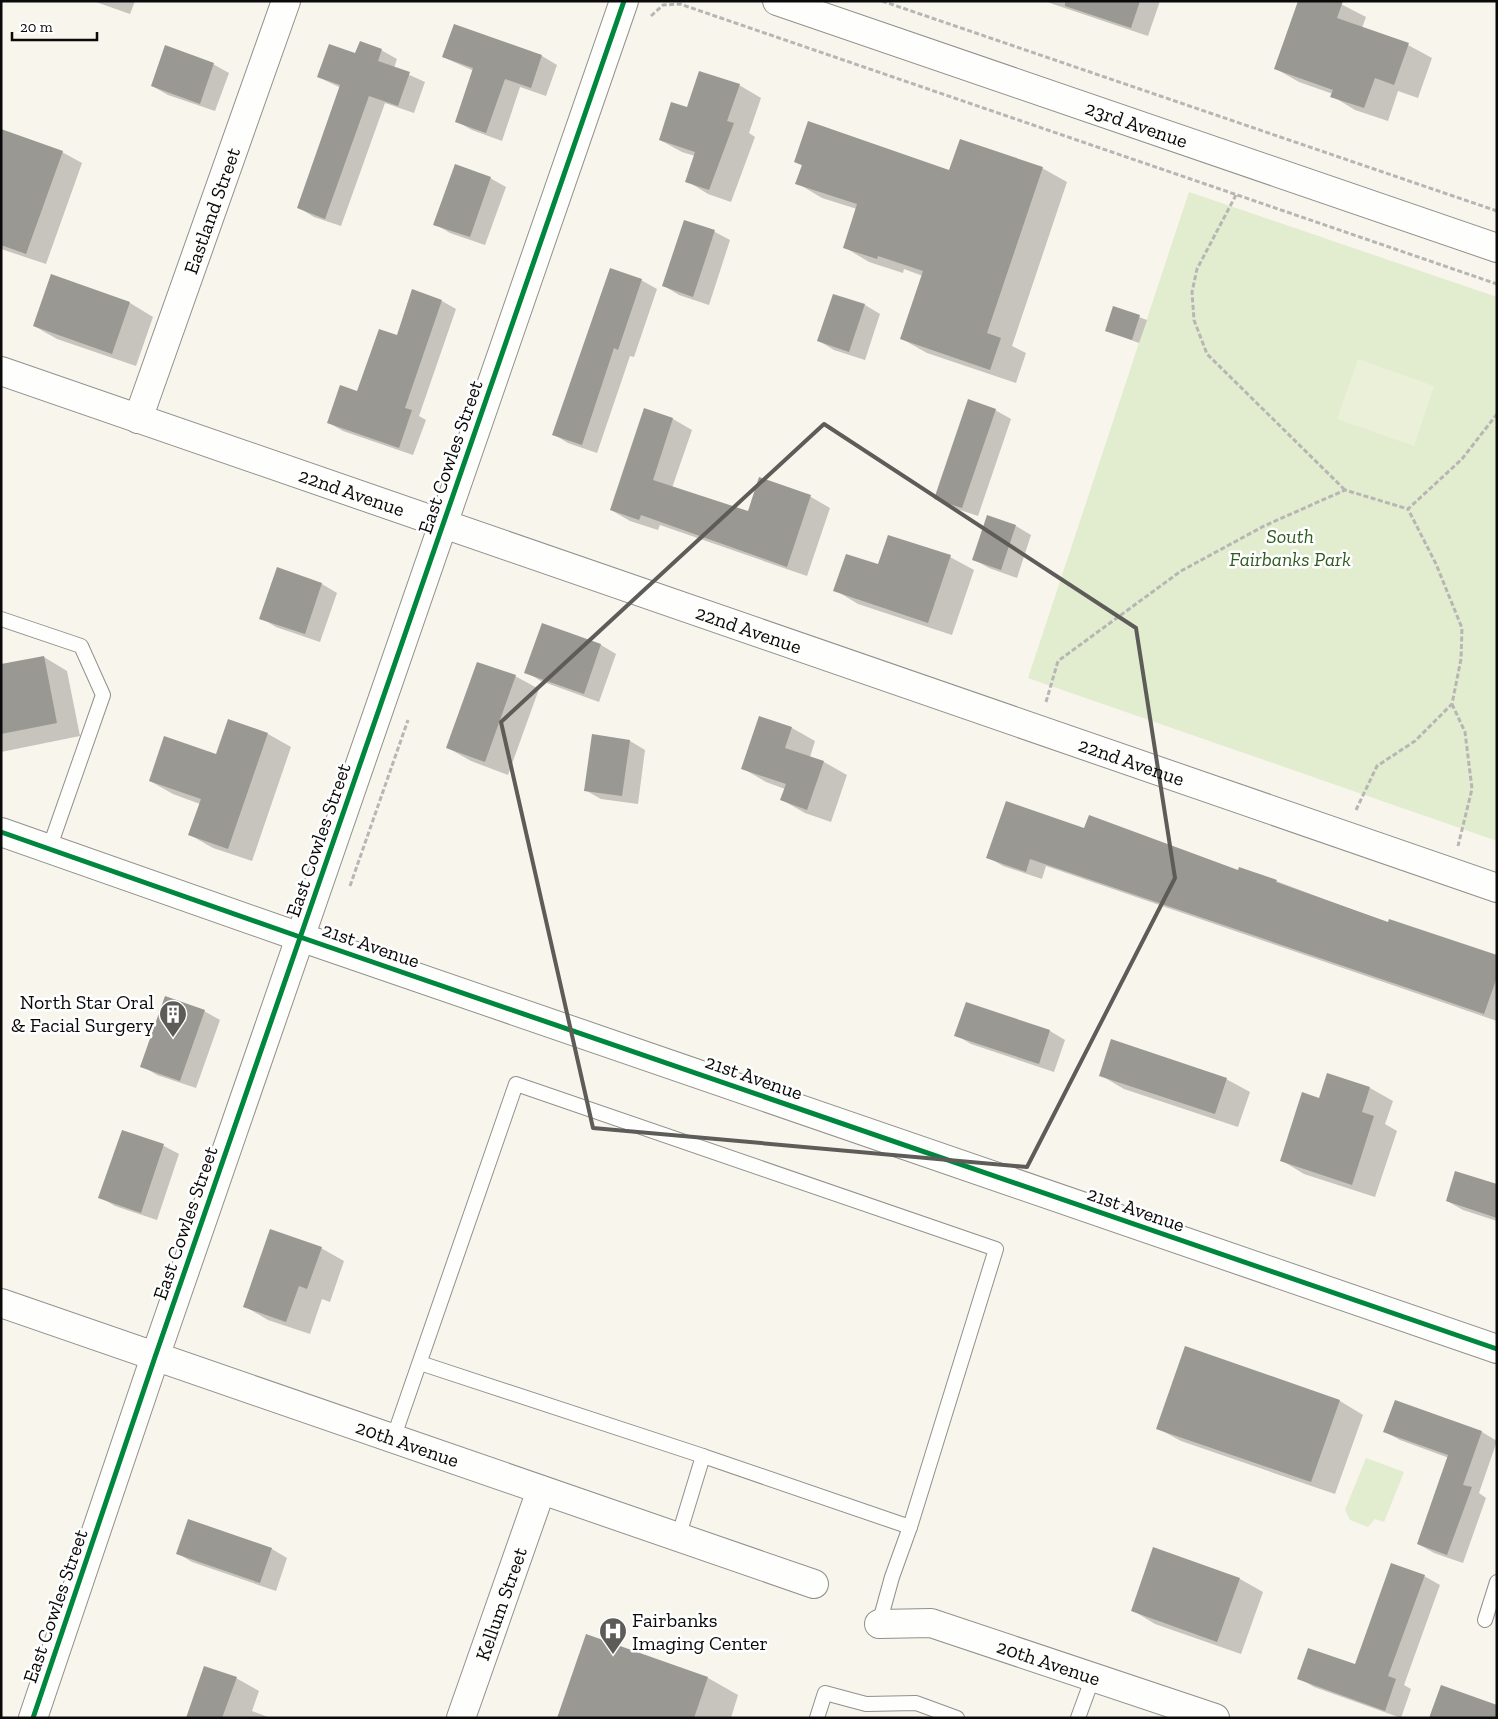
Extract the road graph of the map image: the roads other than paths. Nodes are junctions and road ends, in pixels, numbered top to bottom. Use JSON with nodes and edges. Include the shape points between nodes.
{"nodes":[{"id":1,"x":286,"y":1,"type":"edge"},
{"id":2,"x":624,"y":1,"type":"edge"},
{"id":3,"x":777,"y":1,"type":"edge"},
{"id":4,"x":1497,"y":248,"type":"edge"},
{"id":5,"x":1,"y":371,"type":"edge"},
{"id":6,"x":138,"y":419,"type":"junction"},
{"id":7,"x":442,"y":524,"type":"junction"},
{"id":8,"x":1,"y":619,"type":"edge"},
{"id":9,"x":1,"y":832,"type":"edge"},
{"id":10,"x":50,"y":849,"type":"junction"},
{"id":11,"x":1497,"y":888,"type":"edge"},
{"id":12,"x":300,"y":937,"type":"junction"},
{"id":13,"x":1,"y":1303,"type":"edge"},
{"id":14,"x":1497,"y":1349,"type":"edge"},
{"id":15,"x":155,"y":1357,"type":"junction"},
{"id":16,"x":420,"y":1363,"type":"junction"},
{"id":17,"x":393,"y":1439,"type":"junction"},
{"id":18,"x":703,"y":1456,"type":"junction"},
{"id":19,"x":541,"y":1490,"type":"junction"},
{"id":20,"x":910,"y":1527,"type":"junction"},
{"id":21,"x":678,"y":1538,"type":"junction"},
{"id":22,"x":1497,"y":1582,"type":"edge"},
{"id":23,"x":814,"y":1584,"type":"dead end"},
{"id":24,"x":1485,"y":1620,"type":"dead end"},
{"id":25,"x":879,"y":1624,"type":"joint"},
{"id":26,"x":1093,"y":1677,"type":"junction"},
{"id":27,"x":32,"y":1718,"type":"edge"},
{"id":28,"x":461,"y":1718,"type":"edge"},
{"id":29,"x":817,"y":1718,"type":"edge"},
{"id":30,"x":957,"y":1718,"type":"edge"},
{"id":31,"x":1078,"y":1718,"type":"edge"},
{"id":32,"x":1215,"y":1718,"type":"edge"}],
"edges":[{"from":1,"to":6,"type":"street","name":"Eastland Street"},
{"from":2,"to":7,"type":"street","name":"East Cowles Street"},
{"from":3,"to":4,"type":"street","name":"23rd Avenue"},
{"from":5,"to":6,"type":"street","name":"22nd Avenue"},
{"from":6,"to":7,"type":"street","name":"22nd Avenue"},
{"from":7,"to":11,"type":"street","name":"22nd Avenue"},
{"from":7,"to":12,"type":"street","name":"East Cowles Street"},
{"from":8,"to":10,"type":"lane","via":[[81,646],[103,695]]},
{"from":9,"to":10,"type":"street","name":"21st Avenue"},
{"from":10,"to":12,"type":"street","name":"21st Avenue"},
{"from":12,"to":14,"type":"street","name":"21st Avenue"},
{"from":12,"to":15,"type":"street","name":"East Cowles Street"},
{"from":13,"to":15,"type":"street","name":"20th Avenue"},
{"from":15,"to":17,"type":"street","name":"20th Avenue"},
{"from":15,"to":27,"type":"street","name":"East Cowles Street"},
{"from":16,"to":17,"type":"lane"},
{"from":16,"to":18,"type":"lane"},
{"from":16,"to":20,"type":"lane","via":[[516,1084],[524,1086],[996,1249]]},
{"from":17,"to":19,"type":"street","name":"20th Avenue"},
{"from":18,"to":20,"type":"lane"},
{"from":18,"to":21,"type":"lane"},
{"from":19,"to":21,"type":"street","name":"20th Avenue"},
{"from":19,"to":28,"type":"street","name":"Kellum Street"},
{"from":20,"to":25,"type":"lane"},
{"from":21,"to":23,"type":"street","name":"20th Avenue"},
{"from":22,"to":24,"type":"lane"},
{"from":25,"to":26,"type":"street","name":"20th Avenue","via":[[931,1623]]},
{"from":26,"to":31,"type":"lane"},
{"from":26,"to":32,"type":"street","name":"20th Avenue"},
{"from":29,"to":30,"type":"lane","via":[[825,1693],[866,1704],[916,1703]]}]}
